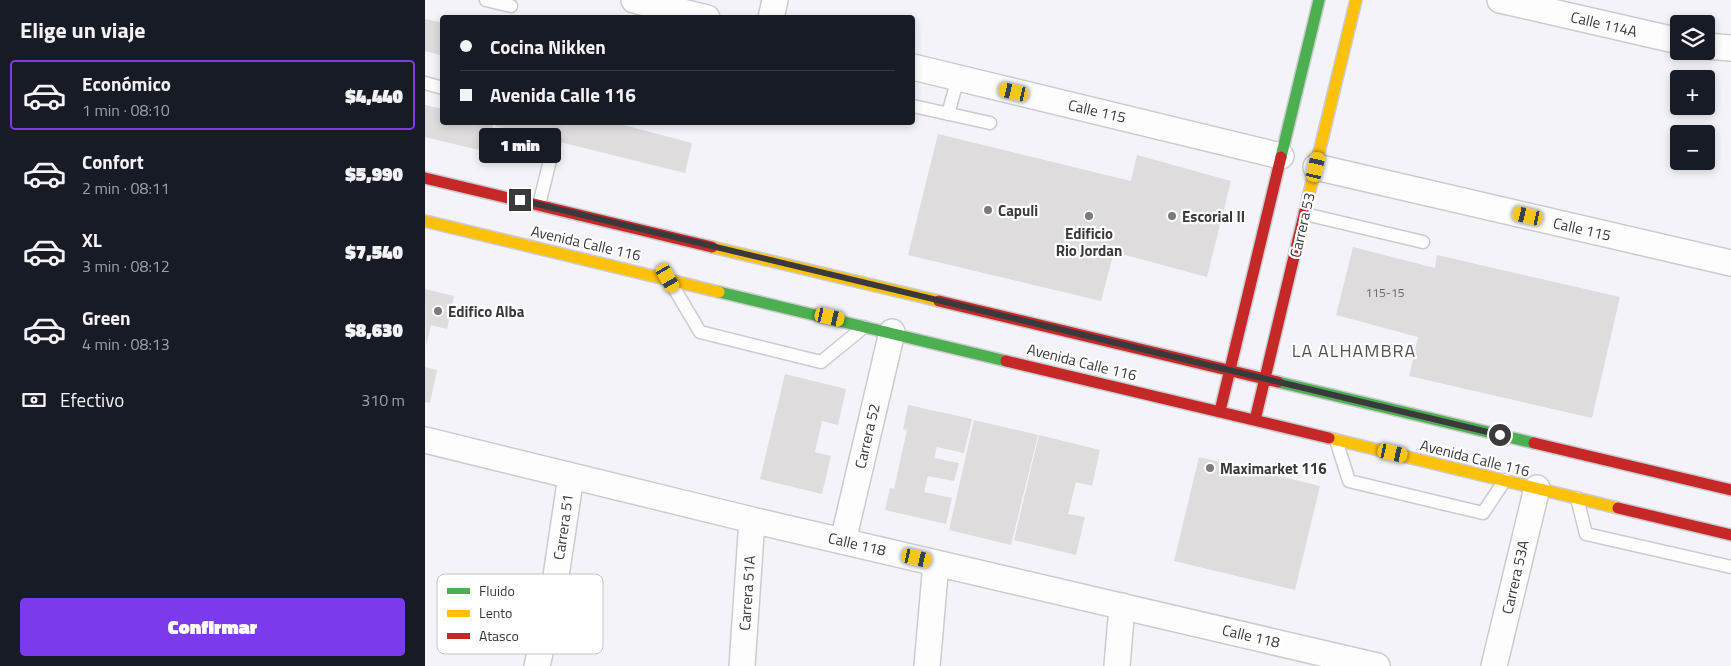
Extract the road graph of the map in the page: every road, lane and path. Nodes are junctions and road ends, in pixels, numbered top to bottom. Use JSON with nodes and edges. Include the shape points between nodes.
{"nodes":[{"id":1,"x":486,"y":0,"type":"edge"},
{"id":2,"x":634,"y":0,"type":"edge"},
{"id":3,"x":775,"y":0,"type":"edge"},
{"id":4,"x":1319,"y":0,"type":"edge"},
{"id":5,"x":1356,"y":0,"type":"edge"},
{"id":6,"x":1500,"y":0,"type":"edge"},
{"id":7,"x":511,"y":6,"type":"dead end"},
{"id":8,"x":695,"y":15,"type":"edge"},
{"id":9,"x":772,"y":15,"type":"edge"},
{"id":10,"x":1670,"y":39,"type":"edge"},
{"id":11,"x":1715,"y":47,"type":"edge"},
{"id":12,"x":1731,"y":48,"type":"edge"},
{"id":13,"x":915,"y":67,"type":"edge"},
{"id":14,"x":958,"y":78,"type":"junction"},
{"id":15,"x":425,"y":83,"type":"edge"},
{"id":16,"x":440,"y":87,"type":"edge"},
{"id":17,"x":915,"y":106,"type":"edge"},
{"id":18,"x":947,"y":114,"type":"junction"},
{"id":19,"x":990,"y":123,"type":"dead end"},
{"id":20,"x":555,"y":140,"type":"dead end"},
{"id":21,"x":1281,"y":156,"type":"junction"},
{"id":22,"x":1316,"y":167,"type":"junction"},
{"id":23,"x":425,"y":178,"type":"edge"},
{"id":24,"x":539,"y":205,"type":"junction"},
{"id":25,"x":1305,"y":214,"type":"junction"},
{"id":26,"x":425,"y":220,"type":"edge"},
{"id":27,"x":1423,"y":242,"type":"dead end"},
{"id":28,"x":1731,"y":263,"type":"edge"},
{"id":29,"x":668,"y":278,"type":"junction"},
{"id":30,"x":866,"y":326,"type":"junction"},
{"id":31,"x":892,"y":332,"type":"junction"},
{"id":32,"x":1229,"y":370,"type":"junction"},
{"id":33,"x":1265,"y":378,"type":"junction"},
{"id":34,"x":1220,"y":411,"type":"junction"},
{"id":35,"x":1255,"y":420,"type":"junction"},
{"id":36,"x":425,"y":440,"type":"edge"},
{"id":37,"x":1336,"y":440,"type":"junction"},
{"id":38,"x":571,"y":476,"type":"junction"},
{"id":39,"x":1505,"y":480,"type":"junction"},
{"id":40,"x":1537,"y":488,"type":"junction"},
{"id":41,"x":1731,"y":490,"type":"edge"},
{"id":42,"x":1577,"y":498,"type":"junction"},
{"id":43,"x":752,"y":520,"type":"junction"},
{"id":44,"x":1731,"y":535,"type":"edge"},
{"id":45,"x":843,"y":541,"type":"junction"},
{"id":46,"x":936,"y":563,"type":"junction"},
{"id":47,"x":1731,"y":567,"type":"edge"},
{"id":48,"x":556,"y":574,"type":"edge"},
{"id":49,"x":1122,"y":606,"type":"junction"},
{"id":50,"x":1293,"y":656,"type":"edge"},
{"id":51,"x":742,"y":666,"type":"edge"},
{"id":52,"x":927,"y":666,"type":"edge"},
{"id":53,"x":1117,"y":666,"type":"edge"},
{"id":54,"x":1377,"y":666,"type":"edge"},
{"id":55,"x":1494,"y":666,"type":"edge"}],
"edges":[{"from":1,"to":7,"type":"lane"},
{"from":2,"to":8,"type":"street"},
{"from":3,"to":9,"type":"street"},
{"from":4,"to":21,"type":"main road"},
{"from":5,"to":22,"type":"main road","name":"Carrera 53"},
{"from":6,"to":10,"type":"street","name":"Calle 114A"},
{"from":11,"to":12,"type":"street"},
{"from":13,"to":14,"type":"street","name":"Calle 115"},
{"from":14,"to":18,"type":"lane"},
{"from":14,"to":21,"type":"street","name":"Calle 115"},
{"from":15,"to":16,"type":"lane"},
{"from":17,"to":18,"type":"lane"},
{"from":18,"to":19,"type":"lane"},
{"from":20,"to":24,"type":"lane"},
{"from":21,"to":32,"type":"main road"},
{"from":22,"to":25,"type":"main road","name":"Carrera 53"},
{"from":22,"to":28,"type":"street","name":"Calle 115"},
{"from":23,"to":24,"type":"main road","name":"Avenida Calle 116"},
{"from":24,"to":32,"type":"main road","name":"Avenida Calle 116"},
{"from":25,"to":27,"type":"lane"},
{"from":25,"to":33,"type":"main road","name":"Carrera 53"},
{"from":26,"to":29,"type":"main road","name":"Avenida Calle 116"},
{"from":29,"to":30,"type":"main road","name":"Avenida Calle 116"},
{"from":29,"to":30,"type":"lane","via":[[700,332],[821,362]]},
{"from":30,"to":31,"type":"main road","name":"Avenida Calle 116"},
{"from":31,"to":34,"type":"main road","name":"Avenida Calle 116"},
{"from":31,"to":45,"type":"street","name":"Carrera 52"},
{"from":32,"to":33,"type":"main road","name":"Avenida Calle 116"},
{"from":32,"to":34,"type":"main road"},
{"from":33,"to":35,"type":"main road","name":"Carrera 53"},
{"from":33,"to":41,"type":"main road","name":"Avenida Calle 116"},
{"from":34,"to":35,"type":"main road","name":"Avenida Calle 116"},
{"from":35,"to":37,"type":"main road","name":"Avenida Calle 116"},
{"from":36,"to":38,"type":"street","name":"Calle 118"},
{"from":37,"to":39,"type":"main road","name":"Avenida Calle 116"},
{"from":37,"to":39,"type":"lane","via":[[1349,482],[1483,513]]},
{"from":38,"to":43,"type":"street","name":"Calle 118"},
{"from":38,"to":48,"type":"street","name":"Carrera 51"},
{"from":39,"to":40,"type":"main road","name":"Avenida Calle 116"},
{"from":40,"to":42,"type":"main road","name":"Avenida Calle 116"},
{"from":40,"to":55,"type":"street","name":"Carrera 53A"},
{"from":42,"to":44,"type":"main road","name":"Avenida Calle 116"},
{"from":42,"to":47,"type":"lane","via":[[1586,534]]},
{"from":43,"to":45,"type":"street","name":"Calle 118"},
{"from":43,"to":51,"type":"street","name":"Carrera 51A"},
{"from":45,"to":46,"type":"street","name":"Calle 118"},
{"from":46,"to":49,"type":"street","name":"Calle 118"},
{"from":46,"to":52,"type":"street"},
{"from":49,"to":50,"type":"street","name":"Calle 118"},
{"from":49,"to":53,"type":"street"},
{"from":50,"to":54,"type":"street","name":"Calle 118"}]}
